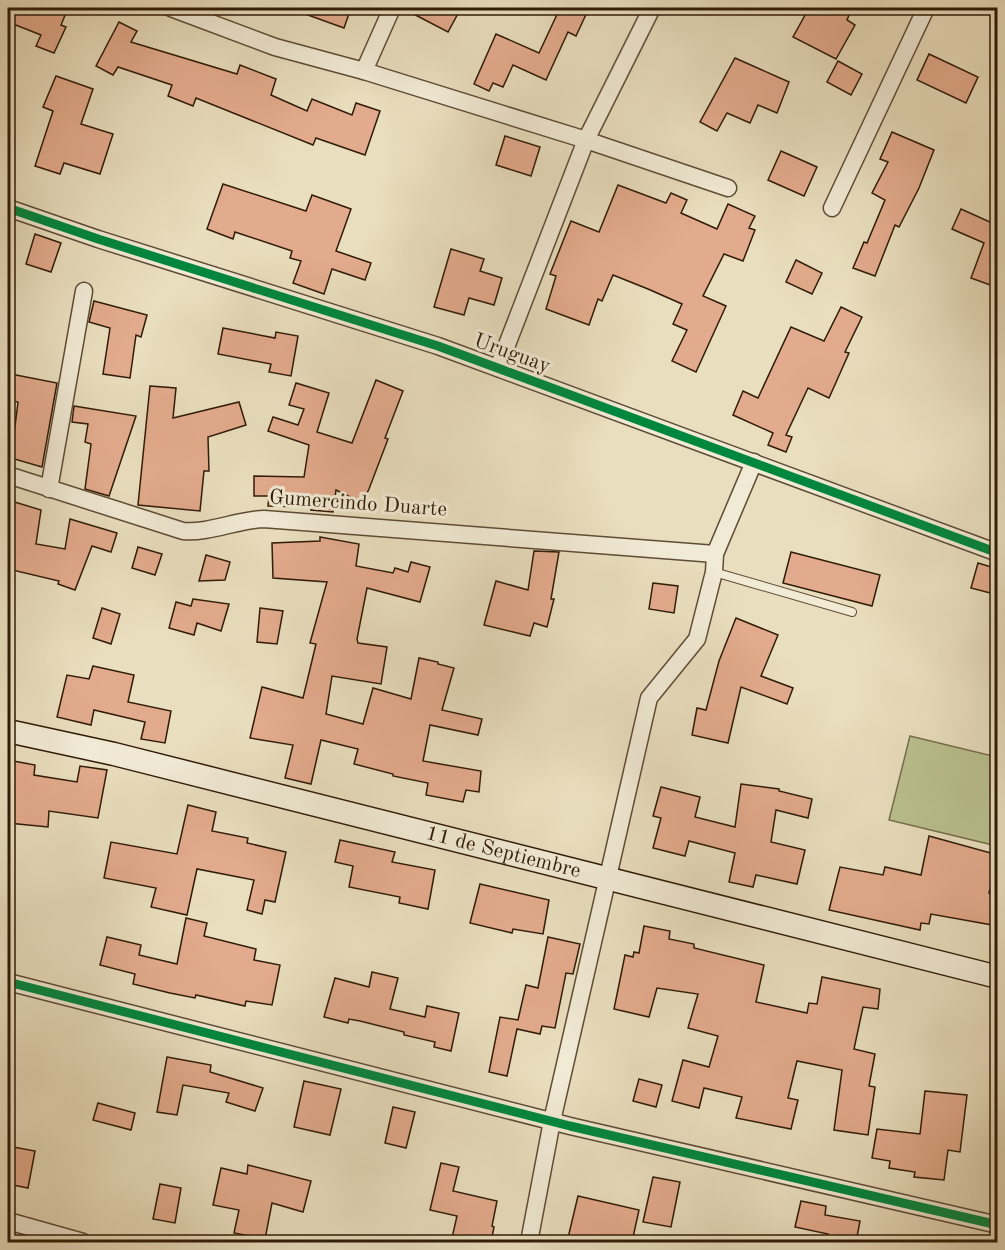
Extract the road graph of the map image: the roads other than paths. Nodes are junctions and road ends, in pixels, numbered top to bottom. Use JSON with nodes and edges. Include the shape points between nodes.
{"nodes":[{"id":1,"x":171,"y":8,"type":"edge"},
{"id":2,"x":392,"y":8,"type":"edge"},
{"id":3,"x":652,"y":8,"type":"edge"},
{"id":4,"x":926,"y":8,"type":"edge"},
{"id":5,"x":364,"y":71,"type":"junction"},
{"id":6,"x":586,"y":140,"type":"junction"},
{"id":7,"x":728,"y":188,"type":"dead end"},
{"id":8,"x":8,"y":208,"type":"edge"},
{"id":9,"x":832,"y":208,"type":"dead end"},
{"id":10,"x":84,"y":291,"type":"dead end"},
{"id":11,"x":498,"y":368,"type":"junction"},
{"id":12,"x":754,"y":462,"type":"junction"},
{"id":13,"x":8,"y":475,"type":"edge"},
{"id":14,"x":49,"y":489,"type":"junction"},
{"id":15,"x":998,"y":553,"type":"edge"},
{"id":16,"x":715,"y":554,"type":"junction"},
{"id":17,"x":714,"y":572,"type":"junction"},
{"id":18,"x":852,"y":612,"type":"dead end"},
{"id":19,"x":8,"y":730,"type":"edge"},
{"id":20,"x":607,"y":878,"type":"junction"},
{"id":21,"x":998,"y":976,"type":"edge"},
{"id":22,"x":8,"y":982,"type":"edge"},
{"id":23,"x":552,"y":1121,"type":"junction"},
{"id":24,"x":8,"y":1221,"type":"edge"},
{"id":25,"x":998,"y":1225,"type":"edge"},
{"id":26,"x":83,"y":1242,"type":"edge"},
{"id":27,"x":530,"y":1242,"type":"edge"}],
"edges":[{"from":1,"to":5,"type":"street","via":[[275,47]]},
{"from":2,"to":5,"type":"street"},
{"from":3,"to":6,"type":"street"},
{"from":4,"to":9,"type":"street"},
{"from":5,"to":6,"type":"street"},
{"from":6,"to":7,"type":"street"},
{"from":6,"to":11,"type":"street"},
{"from":8,"to":11,"type":"street","name":"Uruguay"},
{"from":10,"to":14,"type":"street"},
{"from":11,"to":12,"type":"street","name":"Uruguay"},
{"from":12,"to":15,"type":"street","name":"Uruguay"},
{"from":12,"to":16,"type":"street"},
{"from":13,"to":14,"type":"street","name":"Gumercindo Duarte"},
{"from":14,"to":16,"type":"street","name":"Gumercindo Duarte","via":[[183,531],[201,532],[264,519]]},
{"from":16,"to":17,"type":"street"},
{"from":17,"to":18,"type":"lane"},
{"from":17,"to":20,"type":"street","via":[[697,639],[649,698]]},
{"from":19,"to":20,"type":"main road","name":"11 de Septiembre"},
{"from":20,"to":21,"type":"main road","name":"11 de Septiembre"},
{"from":20,"to":23,"type":"street"},
{"from":22,"to":23,"type":"street"},
{"from":23,"to":25,"type":"street"},
{"from":23,"to":27,"type":"street"},
{"from":24,"to":26,"type":"street"}]}
